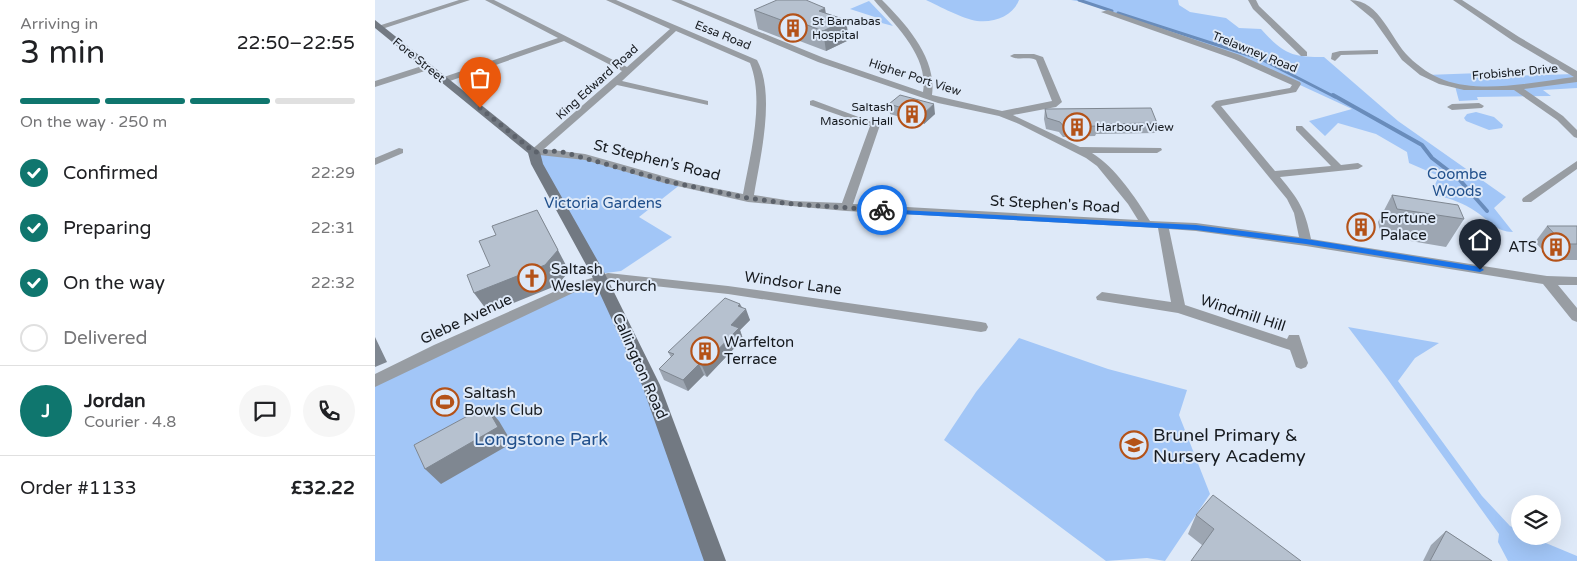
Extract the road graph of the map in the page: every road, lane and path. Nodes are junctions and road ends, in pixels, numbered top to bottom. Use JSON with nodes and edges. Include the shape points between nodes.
{"nodes":[{"id":1,"x":466,"y":0,"type":"edge"},
{"id":2,"x":489,"y":0,"type":"edge"},
{"id":3,"x":610,"y":0,"type":"edge"},
{"id":4,"x":675,"y":0,"type":"edge"},
{"id":5,"x":878,"y":0,"type":"edge"},
{"id":6,"x":1252,"y":0,"type":"edge"},
{"id":7,"x":1354,"y":0,"type":"edge"},
{"id":8,"x":1457,"y":0,"type":"edge"},
{"id":9,"x":1111,"y":13,"type":"dead end"},
{"id":10,"x":377,"y":25,"type":"edge"},
{"id":11,"x":674,"y":29,"type":"junction"},
{"id":12,"x":567,"y":38,"type":"junction"},
{"id":13,"x":1375,"y":52,"type":"dead end"},
{"id":14,"x":1304,"y":54,"type":"dead end"},
{"id":15,"x":1014,"y":56,"type":"dead end"},
{"id":16,"x":1335,"y":59,"type":"dead end"},
{"id":17,"x":427,"y":67,"type":"junction"},
{"id":18,"x":628,"y":70,"type":"junction"},
{"id":19,"x":1577,"y":75,"type":"edge"},
{"id":20,"x":1577,"y":79,"type":"edge"},
{"id":21,"x":444,"y":80,"type":"junction"},
{"id":22,"x":615,"y":82,"type":"junction"},
{"id":23,"x":375,"y":84,"type":"edge"},
{"id":24,"x":1455,"y":86,"type":"junction"},
{"id":25,"x":1515,"y":86,"type":"junction"},
{"id":26,"x":927,"y":96,"type":"junction"},
{"id":27,"x":705,"y":103,"type":"dead end"},
{"id":28,"x":813,"y":103,"type":"dead end"},
{"id":29,"x":1479,"y":106,"type":"dead end"},
{"id":30,"x":1452,"y":107,"type":"dead end"},
{"id":31,"x":1464,"y":107,"type":"junction"},
{"id":32,"x":1002,"y":114,"type":"junction"},
{"id":33,"x":1299,"y":128,"type":"dead end"},
{"id":34,"x":1577,"y":135,"type":"edge"},
{"id":35,"x":1078,"y":150,"type":"junction"},
{"id":36,"x":1157,"y":150,"type":"dead end"},
{"id":37,"x":399,"y":151,"type":"dead end"},
{"id":38,"x":534,"y":152,"type":"junction"},
{"id":39,"x":375,"y":162,"type":"edge"},
{"id":40,"x":1577,"y":164,"type":"edge"},
{"id":41,"x":1359,"y":166,"type":"dead end"},
{"id":42,"x":1339,"y":168,"type":"junction"},
{"id":43,"x":1273,"y":174,"type":"junction"},
{"id":44,"x":748,"y":198,"type":"junction"},
{"id":45,"x":1527,"y":200,"type":"dead end"},
{"id":46,"x":846,"y":208,"type":"junction"},
{"id":47,"x":1147,"y":225,"type":"junction"},
{"id":48,"x":1163,"y":226,"type":"junction"},
{"id":49,"x":1306,"y":242,"type":"junction"},
{"id":50,"x":600,"y":278,"type":"junction"},
{"id":51,"x":1547,"y":280,"type":"junction"},
{"id":52,"x":1577,"y":281,"type":"edge"},
{"id":53,"x":1102,"y":297,"type":"dead end"},
{"id":54,"x":1179,"y":308,"type":"junction"},
{"id":55,"x":1577,"y":317,"type":"edge"},
{"id":56,"x":981,"y":327,"type":"dead end"},
{"id":57,"x":1301,"y":363,"type":"dead end"},
{"id":58,"x":375,"y":381,"type":"edge"},
{"id":59,"x":715,"y":561,"type":"edge"}],
"edges":[{"from":1,"to":10,"type":"street"},
{"from":2,"to":12,"type":"street"},
{"from":3,"to":11,"type":"street","name":"Essa Road"},
{"from":4,"to":26,"type":"street","name":"Higher Port View","via":[[821,60]]},
{"from":5,"to":26,"type":"street","via":[[914,44],[924,64],[930,88]]},
{"from":6,"to":14,"type":"street","via":[[1254,6]]},
{"from":7,"to":24,"type":"street","name":"Frobisher Drive","via":[[1378,20],[1405,58],[1423,73]]},
{"from":8,"to":19,"type":"street"},
{"from":9,"to":43,"type":"street","name":"Trelawney Road","via":[[1237,57],[1297,84],[1293,90],[1216,106]]},
{"from":10,"to":17,"type":"street","name":"Fore Street"},
{"from":11,"to":18,"type":"street","name":"King Edward Road"},
{"from":11,"to":44,"type":"street","name":"Essa Road","via":[[755,62],[758,67],[761,88],[758,139]]},
{"from":12,"to":18,"type":"street"},
{"from":12,"to":21,"type":"street"},
{"from":13,"to":16,"type":"street","via":[[1340,53],[1335,55]]},
{"from":15,"to":32,"type":"street","via":[[1040,59],[1057,102]]},
{"from":17,"to":21,"type":"street","name":"Fore Street"},
{"from":17,"to":23,"type":"street"},
{"from":18,"to":22,"type":"street","name":"King Edward Road"},
{"from":20,"to":25,"type":"street","name":"Frobisher Drive"},
{"from":21,"to":38,"type":"street","name":"Fore Street"},
{"from":22,"to":27,"type":"street"},
{"from":22,"to":38,"type":"street","name":"King Edward Road"},
{"from":24,"to":25,"type":"street","name":"Frobisher Drive","via":[[1476,89]]},
{"from":24,"to":31,"type":"street","name":"Frobisher Drive","via":[[1457,99]]},
{"from":25,"to":34,"type":"street","via":[[1560,118]]},
{"from":26,"to":32,"type":"street","name":"Higher Port View"},
{"from":28,"to":46,"type":"street","via":[[875,126]]},
{"from":29,"to":31,"type":"street"},
{"from":30,"to":31,"type":"street"},
{"from":32,"to":35,"type":"street","name":"Higher Port View"},
{"from":33,"to":42,"type":"street"},
{"from":35,"to":36,"type":"street"},
{"from":35,"to":47,"type":"street","name":"Higher Port View","via":[[1096,160],[1115,178]]},
{"from":37,"to":39,"type":"street"},
{"from":38,"to":44,"type":"street","name":"St Stephen's Road","via":[[559,151],[670,182]]},
{"from":38,"to":50,"type":"street","name":"Callington Road","via":[[537,164]]},
{"from":40,"to":45,"type":"street"},
{"from":41,"to":42,"type":"street"},
{"from":42,"to":43,"type":"street"},
{"from":43,"to":49,"type":"street","name":"Trelawney Road","via":[[1300,213]]},
{"from":44,"to":46,"type":"street","name":"St Stephen's Road"},
{"from":46,"to":47,"type":"street","name":"St Stephen's Road"},
{"from":47,"to":48,"type":"street","name":"St Stephen's Road"},
{"from":48,"to":49,"type":"street","name":"St Stephen's Road","via":[[1196,227]]},
{"from":48,"to":54,"type":"street","name":"Windmill Hill"},
{"from":49,"to":51,"type":"street","name":"St Stephen's Road"},
{"from":50,"to":56,"type":"street","name":"Windsor Lane","via":[[728,290]]},
{"from":50,"to":58,"type":"street","name":"Glebe Avenue"},
{"from":50,"to":59,"type":"street","name":"Callington Road","via":[[651,384]]},
{"from":51,"to":52,"type":"street","name":"St Stephen's Road"},
{"from":51,"to":55,"type":"street"},
{"from":53,"to":54,"type":"street","name":"Windmill Hill"},
{"from":54,"to":57,"type":"street","name":"Windmill Hill","via":[[1295,342]]}]}
